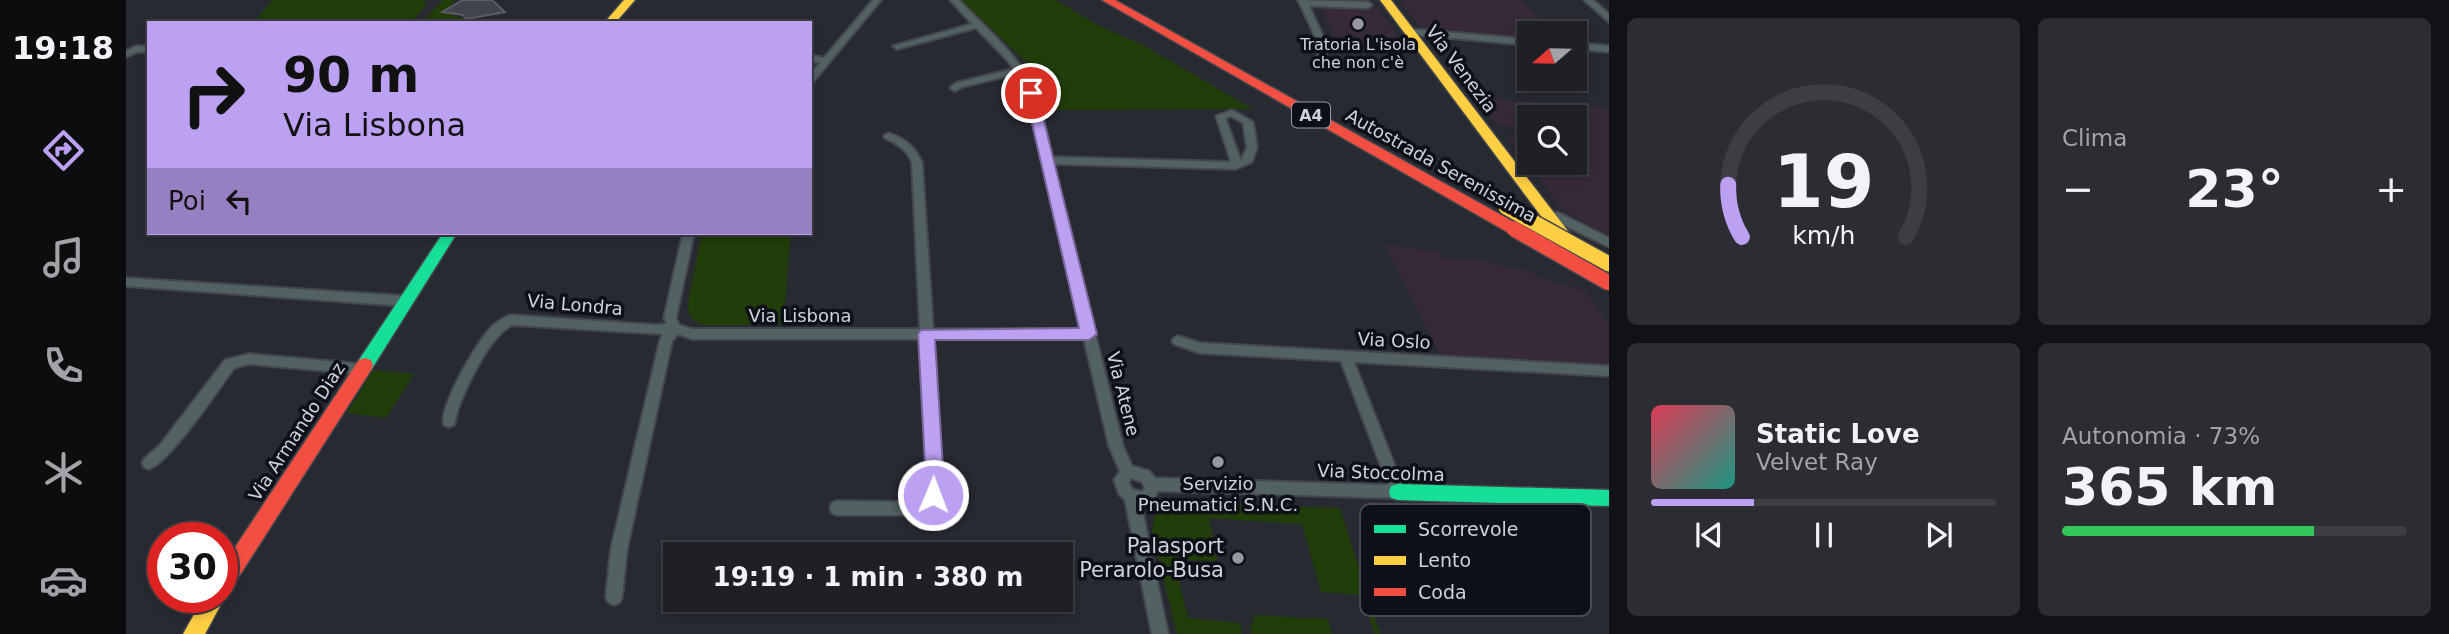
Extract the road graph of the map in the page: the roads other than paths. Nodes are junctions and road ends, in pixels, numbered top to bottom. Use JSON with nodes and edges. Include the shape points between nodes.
{"nodes":[{"id":1,"x":630,"y":0,"type":"edge"},
{"id":2,"x":877,"y":0,"type":"edge"},
{"id":3,"x":954,"y":0,"type":"edge"},
{"id":4,"x":1107,"y":0,"type":"edge"},
{"id":5,"x":1132,"y":0,"type":"edge"},
{"id":6,"x":1385,"y":0,"type":"edge"},
{"id":7,"x":1588,"y":0,"type":"edge"},
{"id":8,"x":1303,"y":2,"type":"edge"},
{"id":9,"x":1368,"y":5,"type":"dead end"},
{"id":10,"x":1609,"y":19,"type":"edge"},
{"id":11,"x":611,"y":21,"type":"edge"},
{"id":12,"x":979,"y":25,"type":"junction"},
{"id":13,"x":1409,"y":32,"type":"junction"},
{"id":14,"x":1517,"y":41,"type":"edge"},
{"id":15,"x":897,"y":46,"type":"dead end"},
{"id":16,"x":1587,"y":47,"type":"edge"},
{"id":17,"x":147,"y":50,"type":"edge"},
{"id":18,"x":1609,"y":50,"type":"edge"},
{"id":19,"x":126,"y":54,"type":"edge"},
{"id":20,"x":1321,"y":57,"type":"dead end"},
{"id":21,"x":812,"y":58,"type":"edge"},
{"id":22,"x":826,"y":61,"type":"junction"},
{"id":23,"x":1019,"y":70,"type":"junction"},
{"id":24,"x":812,"y":78,"type":"edge"},
{"id":25,"x":955,"y":89,"type":"dead end"},
{"id":26,"x":889,"y":136,"type":"dead end"},
{"id":27,"x":1047,"y":160,"type":"junction"},
{"id":28,"x":1236,"y":166,"type":"junction"},
{"id":29,"x":1549,"y":216,"type":"junction"},
{"id":30,"x":449,"y":235,"type":"edge"},
{"id":31,"x":689,"y":235,"type":"edge"},
{"id":32,"x":1609,"y":243,"type":"edge"},
{"id":33,"x":1609,"y":264,"type":"edge"},
{"id":34,"x":126,"y":282,"type":"edge"},
{"id":35,"x":1609,"y":283,"type":"edge"},
{"id":36,"x":1609,"y":296,"type":"edge"},
{"id":37,"x":405,"y":301,"type":"junction"},
{"id":38,"x":675,"y":328,"type":"junction"},
{"id":39,"x":926,"y":334,"type":"junction"},
{"id":40,"x":1089,"y":334,"type":"junction"},
{"id":41,"x":1178,"y":341,"type":"dead end"},
{"id":42,"x":1345,"y":356,"type":"junction"},
{"id":43,"x":362,"y":369,"type":"junction"},
{"id":44,"x":1609,"y":371,"type":"edge"},
{"id":45,"x":449,"y":421,"type":"dead end"},
{"id":46,"x":149,"y":463,"type":"dead end"},
{"id":47,"x":1128,"y":472,"type":"junction"},
{"id":48,"x":1151,"y":484,"type":"junction"},
{"id":49,"x":1398,"y":492,"type":"junction"},
{"id":50,"x":1132,"y":497,"type":"junction"},
{"id":51,"x":1609,"y":498,"type":"edge"},
{"id":52,"x":837,"y":508,"type":"dead end"},
{"id":53,"x":238,"y":560,"type":"edge"},
{"id":54,"x":614,"y":597,"type":"dead end"},
{"id":55,"x":205,"y":613,"type":"edge"},
{"id":56,"x":193,"y":634,"type":"edge"},
{"id":57,"x":1160,"y":634,"type":"edge"}],
"edges":[{"from":1,"to":11,"type":"main road"},
{"from":2,"to":22,"type":"street"},
{"from":3,"to":12,"type":"street","name":"Via Atene"},
{"from":4,"to":35,"type":"main road","name":"Autostrada Serenissima","number":"A4","bridge":true},
{"from":5,"to":33,"type":"main road","name":"Autostrada Serenissima","number":"A4","bridge":true},
{"from":6,"to":13,"type":"main road","name":"Via Venezia"},
{"from":7,"to":10,"type":"street"},
{"from":8,"to":9,"type":"street"},
{"from":8,"to":20,"type":"street","via":[[1325,49]]},
{"from":12,"to":15,"type":"street"},
{"from":12,"to":23,"type":"street","name":"Via Atene"},
{"from":13,"to":14,"type":"street"},
{"from":13,"to":29,"type":"main road","name":"Via Venezia"},
{"from":16,"to":18,"type":"street"},
{"from":17,"to":19,"type":"street"},
{"from":21,"to":22,"type":"street"},
{"from":22,"to":24,"type":"street"},
{"from":23,"to":25,"type":"street"},
{"from":23,"to":27,"type":"street","name":"Via Atene","via":[[1031,93]]},
{"from":26,"to":39,"type":"street","via":[[916,157]]},
{"from":27,"to":28,"type":"street"},
{"from":27,"to":40,"type":"street","name":"Via Atene"},
{"from":28,"to":28,"type":"street","via":[[1251,155],[1248,122],[1225,113],[1221,122],[1238,160]]},
{"from":29,"to":32,"type":"street"},
{"from":29,"to":36,"type":"main road","name":"Via Venezia"},
{"from":30,"to":37,"type":"main road","name":"Via Armando Diaz"},
{"from":31,"to":38,"type":"street","via":[[670,318]]},
{"from":34,"to":37,"type":"street"},
{"from":37,"to":43,"type":"main road","name":"Via Armando Diaz"},
{"from":38,"to":39,"type":"street","name":"Via Lisbona","via":[[692,334]]},
{"from":38,"to":45,"type":"street","name":"Via Londra","via":[[504,321],[489,339]]},
{"from":38,"to":54,"type":"street","via":[[666,340],[620,549]]},
{"from":39,"to":40,"type":"street","name":"Via Lisbona"},
{"from":39,"to":52,"type":"street","via":[[933,495],[916,509]]},
{"from":40,"to":47,"type":"street","name":"Via Atene","via":[[1116,446]]},
{"from":41,"to":42,"type":"street","name":"Via Oslo","via":[[1200,348]]},
{"from":42,"to":44,"type":"street","name":"Via Oslo"},
{"from":42,"to":49,"type":"street"},
{"from":43,"to":46,"type":"street","via":[[236,361],[225,368],[165,449]]},
{"from":43,"to":53,"type":"main road","name":"Via Armando Diaz"},
{"from":47,"to":48,"type":"street","via":[[1141,473]]},
{"from":47,"to":50,"type":"street","name":"Via Atene","via":[[1122,485]]},
{"from":48,"to":49,"type":"street","name":"Via Stoccolma"},
{"from":48,"to":50,"type":"street","via":[[1147,496]]},
{"from":49,"to":51,"type":"main road","name":"Via Stoccolma"},
{"from":50,"to":57,"type":"street","name":"Via Atene"},
{"from":55,"to":56,"type":"main road"}]}
